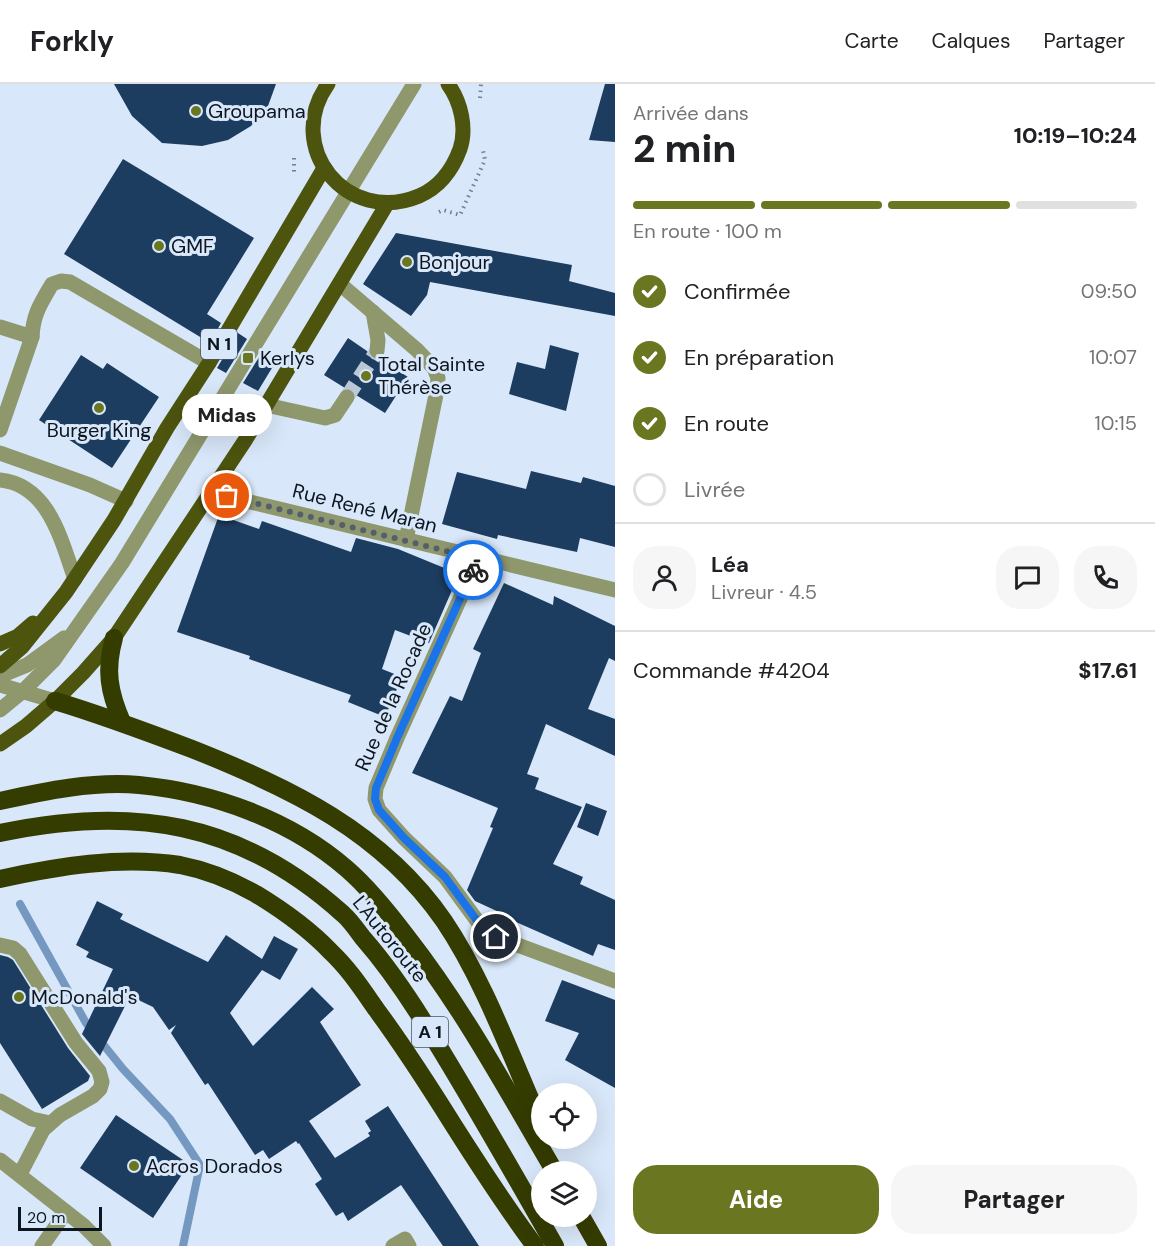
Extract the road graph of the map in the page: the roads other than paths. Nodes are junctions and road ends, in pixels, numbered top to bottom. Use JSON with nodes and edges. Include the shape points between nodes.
{"nodes":[{"id":1,"x":328,"y":84,"type":"edge"},
{"id":2,"x":414,"y":84,"type":"edge"},
{"id":3,"x":451,"y":85,"type":"edge"},
{"id":4,"x":324,"y":168,"type":"junction"},
{"id":5,"x":347,"y":192,"type":"junction"},
{"id":6,"x":387,"y":204,"type":"junction"},
{"id":7,"x":340,"y":284,"type":"junction"},
{"id":8,"x":373,"y":312,"type":"junction"},
{"id":9,"x":0,"y":327,"type":"edge"},
{"id":10,"x":32,"y":337,"type":"junction"},
{"id":11,"x":377,"y":351,"type":"tunnel mouth"},
{"id":12,"x":209,"y":363,"type":"junction"},
{"id":13,"x":347,"y":397,"type":"tunnel mouth"},
{"id":14,"x":266,"y":405,"type":"junction"},
{"id":15,"x":0,"y":430,"type":"edge"},
{"id":16,"x":0,"y":453,"type":"edge"},
{"id":17,"x":0,"y":480,"type":"edge"},
{"id":18,"x":209,"y":492,"type":"junction"},
{"id":19,"x":126,"y":501,"type":"junction"},
{"id":20,"x":406,"y":540,"type":"junction"},
{"id":21,"x":478,"y":559,"type":"junction"},
{"id":22,"x":75,"y":579,"type":"junction"},
{"id":23,"x":615,"y":590,"type":"edge"},
{"id":24,"x":66,"y":592,"type":"junction"},
{"id":25,"x":82,"y":622,"type":"junction"},
{"id":26,"x":114,"y":638,"type":"junction"},
{"id":27,"x":0,"y":644,"type":"edge"},
{"id":28,"x":0,"y":666,"type":"edge"},
{"id":29,"x":0,"y":676,"type":"edge"},
{"id":30,"x":0,"y":685,"type":"edge"},
{"id":31,"x":22,"y":692,"type":"junction"},
{"id":32,"x":55,"y":701,"type":"junction"},
{"id":33,"x":0,"y":710,"type":"edge"},
{"id":34,"x":122,"y":722,"type":"junction"},
{"id":35,"x":0,"y":744,"type":"edge"},
{"id":36,"x":0,"y":801,"type":"edge"},
{"id":37,"x":0,"y":833,"type":"edge"},
{"id":38,"x":0,"y":879,"type":"edge"},
{"id":39,"x":0,"y":945,"type":"edge"},
{"id":40,"x":615,"y":981,"type":"edge"},
{"id":41,"x":0,"y":1101,"type":"edge"},
{"id":42,"x":531,"y":1101,"type":"edge"},
{"id":43,"x":50,"y":1123,"type":"junction"},
{"id":44,"x":0,"y":1160,"type":"edge"},
{"id":45,"x":549,"y":1161,"type":"edge"},
{"id":46,"x":20,"y":1174,"type":"junction"},
{"id":47,"x":66,"y":1212,"type":"junction"},
{"id":48,"x":587,"y":1227,"type":"edge"},
{"id":49,"x":42,"y":1246,"type":"edge"},
{"id":50,"x":104,"y":1246,"type":"edge"},
{"id":51,"x":393,"y":1246,"type":"edge"},
{"id":52,"x":410,"y":1246,"type":"edge"},
{"id":53,"x":535,"y":1246,"type":"edge"},
{"id":54,"x":555,"y":1246,"type":"edge"},
{"id":55,"x":598,"y":1246,"type":"edge"}],
"edges":[{"from":1,"to":4,"type":"main road","via":[[313,122],[313,138]]},
{"from":2,"to":5,"type":"street"},
{"from":3,"to":6,"type":"main road","via":[[463,126],[454,165],[426,193]]},
{"from":4,"to":5,"type":"main road"},
{"from":4,"to":12,"type":"main road","number":"N 1"},
{"from":5,"to":6,"type":"main road"},
{"from":5,"to":25,"type":"street","via":[[122,563]]},
{"from":6,"to":7,"type":"main road"},
{"from":7,"to":8,"type":"street"},
{"from":7,"to":14,"type":"main road"},
{"from":8,"to":11,"type":"street"},
{"from":8,"to":20,"type":"street","via":[[417,350],[438,378]]},
{"from":9,"to":10,"type":"street"},
{"from":10,"to":12,"type":"street","via":[[36,310],[52,284],[70,282]]},
{"from":10,"to":15,"type":"street"},
{"from":12,"to":19,"type":"main road","number":"N 1"},
{"from":13,"to":14,"type":"street","via":[[335,415],[325,418]]},
{"from":14,"to":18,"type":"main road"},
{"from":16,"to":19,"type":"street"},
{"from":17,"to":22,"type":"street","via":[[23,487],[45,506]]},
{"from":18,"to":20,"type":"street","name":"Rue René Maran"},
{"from":18,"to":26,"type":"main road"},
{"from":19,"to":22,"type":"main road","number":"N 1"},
{"from":20,"to":21,"type":"street","name":"Rue René Maran"},
{"from":21,"to":23,"type":"street","name":"Rue René Maran"},
{"from":21,"to":40,"type":"street","name":"Rue de la Rocade","via":[[397,738],[375,799],[379,810],[445,877],[487,931]]},
{"from":22,"to":24,"type":"main road","number":"N 1"},
{"from":24,"to":27,"type":"main road","via":[[18,636]]},
{"from":24,"to":28,"type":"main road","number":"N 1","via":[[22,647]]},
{"from":25,"to":29,"type":"street","via":[[27,665]]},
{"from":25,"to":31,"type":"street","via":[[54,660]]},
{"from":26,"to":32,"type":"main road"},
{"from":26,"to":34,"type":"highway","via":[[108,666],[110,687]]},
{"from":30,"to":31,"type":"street"},
{"from":31,"to":32,"type":"street"},
{"from":31,"to":33,"type":"street"},
{"from":32,"to":34,"type":"highway"},
{"from":32,"to":35,"type":"main road"},
{"from":34,"to":42,"type":"highway","via":[[285,788],[382,851],[445,922],[492,1011]]},
{"from":36,"to":45,"type":"highway","name":"L'Autoroute","number":"A 1","via":[[80,786],[138,785],[175,790],[238,807],[319,848],[369,891],[427,962]]},
{"from":37,"to":54,"type":"highway","name":"L'Autoroute","number":"A 1","via":[[58,823],[156,823],[225,840],[261,855],[304,883],[344,915],[409,997]]},
{"from":38,"to":53,"type":"highway","via":[[66,867],[144,862],[214,875],[282,909],[333,953],[356,979]]},
{"from":39,"to":43,"type":"street","via":[[20,954],[76,1043],[99,1071],[100,1089]]},
{"from":41,"to":43,"type":"street","via":[[32,1119]]},
{"from":43,"to":46,"type":"street"},
{"from":44,"to":46,"type":"street"},
{"from":46,"to":47,"type":"street"},
{"from":47,"to":49,"type":"street"},
{"from":47,"to":50,"type":"street"},
{"from":48,"to":55,"type":"highway"},
{"from":51,"to":52,"type":"street","via":[[405,1239]]}]}
